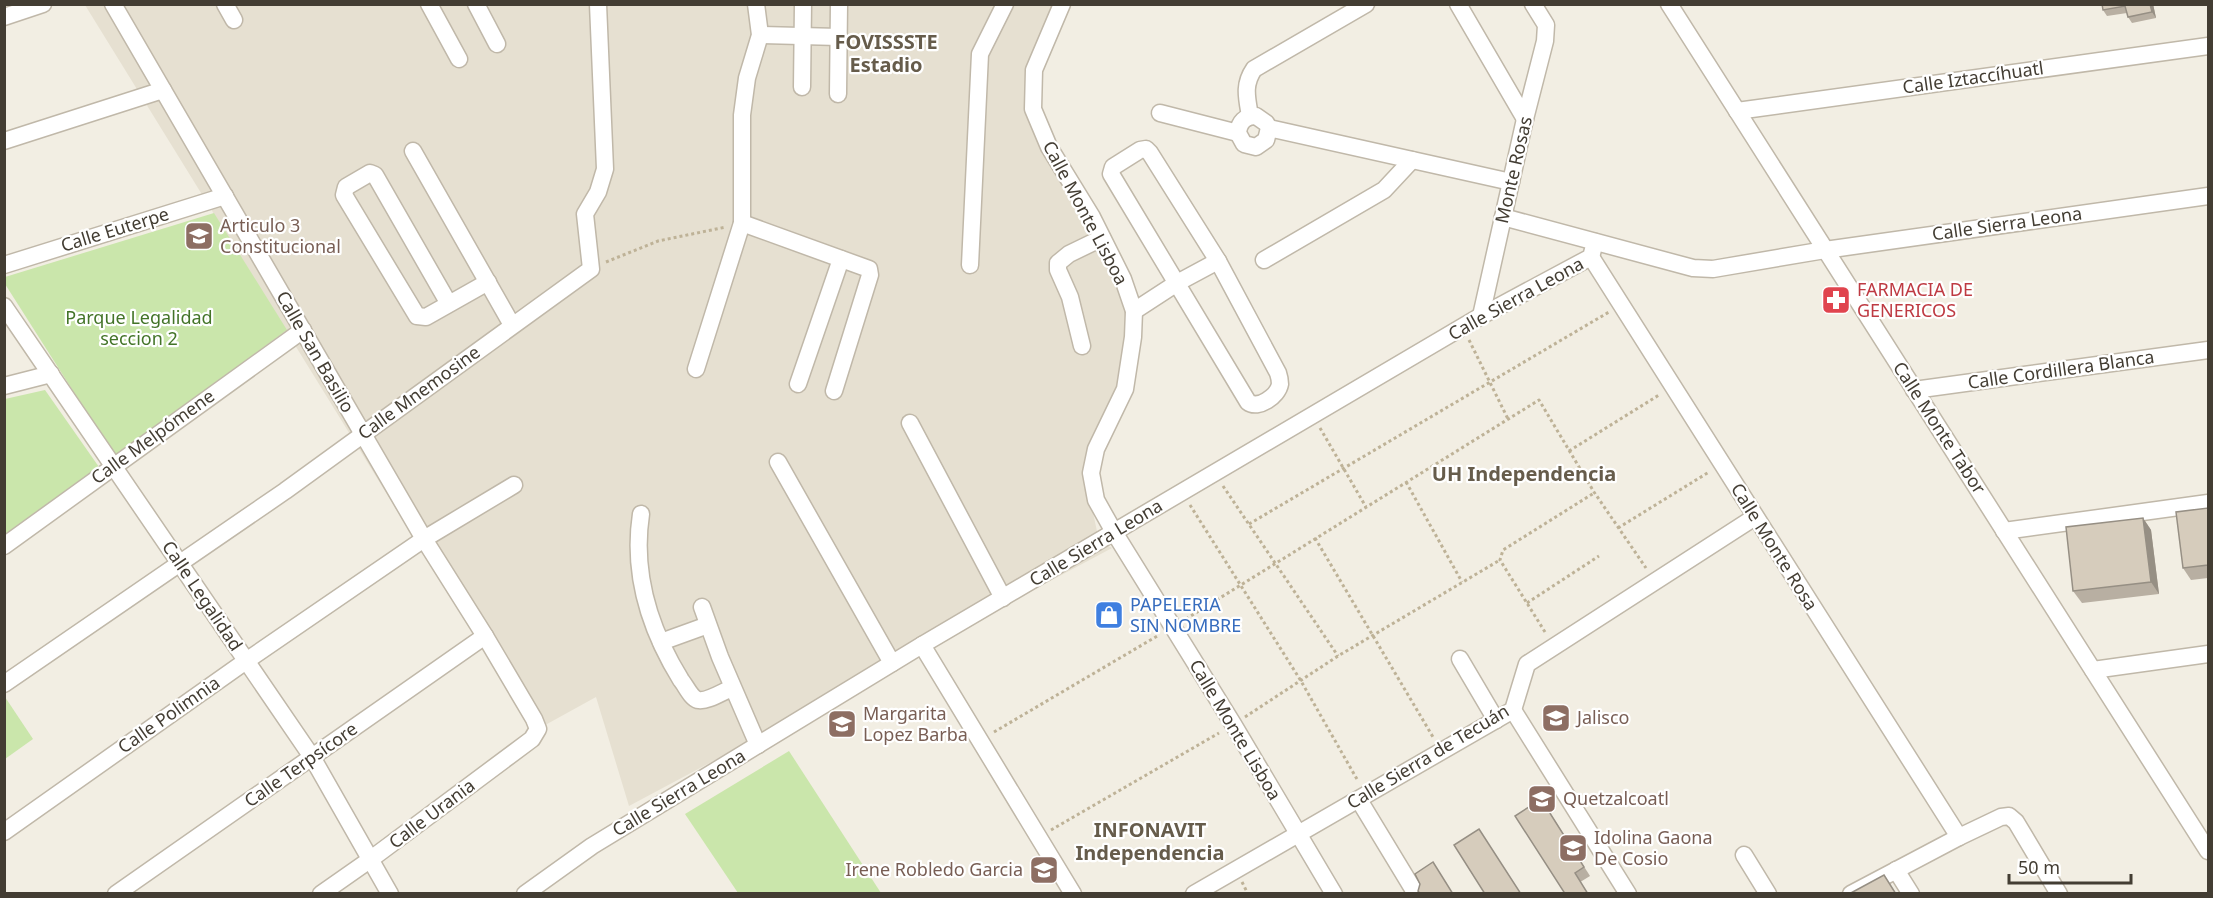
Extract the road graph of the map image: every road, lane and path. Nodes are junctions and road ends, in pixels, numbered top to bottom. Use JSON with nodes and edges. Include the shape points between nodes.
{"nodes":[{"id":1,"x":43,"y":4,"type":"edge"},
{"id":2,"x":113,"y":4,"type":"edge"},
{"id":3,"x":225,"y":4,"type":"edge"},
{"id":4,"x":429,"y":4,"type":"edge"},
{"id":5,"x":476,"y":4,"type":"edge"},
{"id":6,"x":598,"y":4,"type":"edge"},
{"id":7,"x":756,"y":4,"type":"edge"},
{"id":8,"x":803,"y":4,"type":"edge"},
{"id":9,"x":840,"y":4,"type":"edge"},
{"id":10,"x":1005,"y":4,"type":"edge"},
{"id":11,"x":1062,"y":4,"type":"edge"},
{"id":12,"x":1366,"y":4,"type":"edge"},
{"id":13,"x":1458,"y":4,"type":"edge"},
{"id":14,"x":1533,"y":4,"type":"edge"},
{"id":15,"x":1669,"y":4,"type":"edge"},
{"id":16,"x":4,"y":17,"type":"edge"},
{"id":17,"x":234,"y":20,"type":"dead end"},
{"id":18,"x":760,"y":35,"type":"junction"},
{"id":19,"x":802,"y":36,"type":"junction"},
{"id":20,"x":839,"y":37,"type":"junction"},
{"id":21,"x":497,"y":44,"type":"dead end"},
{"id":22,"x":2208,"y":46,"type":"edge"},
{"id":23,"x":459,"y":59,"type":"dead end"},
{"id":24,"x":802,"y":87,"type":"dead end"},
{"id":25,"x":163,"y":90,"type":"junction"},
{"id":26,"x":838,"y":94,"type":"dead end"},
{"id":27,"x":1737,"y":111,"type":"junction"},
{"id":28,"x":1160,"y":113,"type":"dead end"},
{"id":29,"x":1250,"y":116,"type":"junction"},
{"id":30,"x":1525,"y":119,"type":"junction"},
{"id":31,"x":1269,"y":128,"type":"junction"},
{"id":32,"x":1238,"y":133,"type":"junction"},
{"id":33,"x":4,"y":141,"type":"edge"},
{"id":34,"x":412,"y":151,"type":"dead end"},
{"id":35,"x":1412,"y":160,"type":"junction"},
{"id":36,"x":1511,"y":183,"type":"junction"},
{"id":37,"x":225,"y":196,"type":"junction"},
{"id":38,"x":2208,"y":196,"type":"edge"},
{"id":39,"x":1503,"y":217,"type":"junction"},
{"id":40,"x":742,"y":223,"type":"junction"},
{"id":41,"x":1102,"y":238,"type":"junction"},
{"id":42,"x":1593,"y":250,"type":"junction"},
{"id":43,"x":1825,"y":250,"type":"junction"},
{"id":44,"x":841,"y":259,"type":"junction"},
{"id":45,"x":1264,"y":260,"type":"dead end"},
{"id":46,"x":1218,"y":261,"type":"junction"},
{"id":47,"x":4,"y":265,"type":"edge"},
{"id":48,"x":970,"y":265,"type":"dead end"},
{"id":49,"x":591,"y":269,"type":"junction"},
{"id":50,"x":488,"y":282,"type":"junction"},
{"id":51,"x":1177,"y":283,"type":"junction"},
{"id":52,"x":449,"y":304,"type":"junction"},
{"id":53,"x":1621,"y":305,"type":"junction"},
{"id":54,"x":4,"y":306,"type":"edge"},
{"id":55,"x":1134,"y":311,"type":"junction"},
{"id":56,"x":1481,"y":316,"type":"junction"},
{"id":57,"x":513,"y":326,"type":"junction"},
{"id":58,"x":1463,"y":327,"type":"junction"},
{"id":59,"x":303,"y":330,"type":"junction"},
{"id":60,"x":1082,"y":346,"type":"dead end"},
{"id":61,"x":2208,"y":350,"type":"edge"},
{"id":62,"x":696,"y":369,"type":"dead end"},
{"id":63,"x":51,"y":374,"type":"junction"},
{"id":64,"x":1489,"y":383,"type":"junction"},
{"id":65,"x":798,"y":384,"type":"dead end"},
{"id":66,"x":4,"y":386,"type":"edge"},
{"id":67,"x":1673,"y":387,"type":"junction"},
{"id":68,"x":1914,"y":390,"type":"junction"},
{"id":69,"x":834,"y":391,"type":"dead end"},
{"id":70,"x":1313,"y":415,"type":"junction"},
{"id":71,"x":1508,"y":419,"type":"junction"},
{"id":72,"x":910,"y":423,"type":"dead end"},
{"id":73,"x":363,"y":434,"type":"junction"},
{"id":74,"x":1569,"y":451,"type":"junction"},
{"id":75,"x":778,"y":462,"type":"dead end"},
{"id":76,"x":1721,"y":464,"type":"junction"},
{"id":77,"x":114,"y":466,"type":"junction"},
{"id":78,"x":1344,"y":468,"type":"junction"},
{"id":79,"x":1215,"y":473,"type":"junction"},
{"id":80,"x":1406,"y":482,"type":"junction"},
{"id":81,"x":514,"y":485,"type":"dead end"},
{"id":82,"x":1182,"y":492,"type":"junction"},
{"id":83,"x":1594,"y":492,"type":"junction"},
{"id":84,"x":2208,"y":503,"type":"edge"},
{"id":85,"x":1366,"y":507,"type":"junction"},
{"id":86,"x":641,"y":514,"type":"dead end"},
{"id":87,"x":1755,"y":517,"type":"junction"},
{"id":88,"x":1249,"y":524,"type":"junction"},
{"id":89,"x":1618,"y":528,"type":"junction"},
{"id":90,"x":2004,"y":531,"type":"junction"},
{"id":91,"x":1114,"y":532,"type":"junction"},
{"id":92,"x":1315,"y":538,"type":"junction"},
{"id":93,"x":424,"y":539,"type":"junction"},
{"id":94,"x":4,"y":546,"type":"edge"},
{"id":95,"x":1599,"y":556,"type":"dead end"},
{"id":96,"x":1500,"y":560,"type":"junction"},
{"id":97,"x":180,"y":563,"type":"junction"},
{"id":98,"x":1275,"y":563,"type":"junction"},
{"id":99,"x":1462,"y":582,"type":"junction"},
{"id":100,"x":1655,"y":582,"type":"junction"},
{"id":101,"x":1239,"y":585,"type":"junction"},
{"id":102,"x":1003,"y":598,"type":"junction"},
{"id":103,"x":1527,"y":603,"type":"junction"},
{"id":104,"x":702,"y":607,"type":"dead end"},
{"id":105,"x":708,"y":625,"type":"junction"},
{"id":106,"x":1172,"y":628,"type":"junction"},
{"id":107,"x":485,"y":636,"type":"junction"},
{"id":108,"x":1372,"y":636,"type":"junction"},
{"id":109,"x":661,"y":642,"type":"junction"},
{"id":110,"x":922,"y":645,"type":"junction"},
{"id":111,"x":1554,"y":646,"type":"junction"},
{"id":112,"x":2208,"y":654,"type":"edge"},
{"id":113,"x":1338,"y":656,"type":"junction"},
{"id":114,"x":1460,"y":659,"type":"dead end"},
{"id":115,"x":246,"y":661,"type":"junction"},
{"id":116,"x":892,"y":663,"type":"junction"},
{"id":117,"x":2093,"y":669,"type":"junction"},
{"id":118,"x":1301,"y":681,"type":"junction"},
{"id":119,"x":4,"y":684,"type":"edge"},
{"id":120,"x":732,"y":687,"type":"junction"},
{"id":121,"x":1513,"y":710,"type":"junction"},
{"id":122,"x":1496,"y":720,"type":"junction"},
{"id":123,"x":1233,"y":724,"type":"junction"},
{"id":124,"x":538,"y":729,"type":"joint"},
{"id":125,"x":980,"y":740,"type":"junction"},
{"id":126,"x":758,"y":745,"type":"junction"},
{"id":127,"x":1441,"y":752,"type":"junction"},
{"id":128,"x":312,"y":757,"type":"junction"},
{"id":129,"x":1363,"y":798,"type":"junction"},
{"id":130,"x":4,"y":832,"type":"edge"},
{"id":131,"x":1299,"y":835,"type":"junction"},
{"id":132,"x":1039,"y":837,"type":"junction"},
{"id":133,"x":1959,"y":837,"type":"junction"},
{"id":134,"x":2208,"y":851,"type":"edge"},
{"id":135,"x":1744,"y":855,"type":"dead end"},
{"id":136,"x":371,"y":859,"type":"junction"},
{"id":137,"x":1896,"y":870,"type":"junction"},
{"id":138,"x":117,"y":894,"type":"edge"},
{"id":139,"x":321,"y":894,"type":"edge"},
{"id":140,"x":390,"y":894,"type":"edge"},
{"id":141,"x":525,"y":894,"type":"edge"},
{"id":142,"x":1073,"y":894,"type":"edge"},
{"id":143,"x":1194,"y":894,"type":"edge"},
{"id":144,"x":1334,"y":894,"type":"edge"},
{"id":145,"x":1416,"y":894,"type":"edge"},
{"id":146,"x":1628,"y":894,"type":"edge"},
{"id":147,"x":1768,"y":894,"type":"edge"},
{"id":148,"x":1851,"y":894,"type":"edge"},
{"id":149,"x":1911,"y":894,"type":"edge"},
{"id":150,"x":2059,"y":894,"type":"edge"}],
"edges":[{"from":1,"to":16,"type":"street"},
{"from":2,"to":25,"type":"street","name":"Calle San Basilio"},
{"from":3,"to":17,"type":"street"},
{"from":4,"to":23,"type":"street"},
{"from":5,"to":21,"type":"street"},
{"from":6,"to":49,"type":"street","via":[[605,169],[585,214]]},
{"from":7,"to":18,"type":"street"},
{"from":8,"to":19,"type":"street"},
{"from":9,"to":20,"type":"street"},
{"from":10,"to":48,"type":"street","via":[[980,54]]},
{"from":11,"to":41,"type":"street","name":"Calle Monte Lisboa","via":[[1034,69],[1033,109],[1049,147]]},
{"from":12,"to":29,"type":"street","via":[[1254,69],[1245,90]]},
{"from":13,"to":30,"type":"street"},
{"from":14,"to":30,"type":"street","name":"Monte Rosas","via":[[1546,25],[1545,41]]},
{"from":15,"to":27,"type":"street","name":"Calle Monte Tabor"},
{"from":18,"to":19,"type":"street"},
{"from":18,"to":40,"type":"street","via":[[741,115]]},
{"from":19,"to":20,"type":"street"},
{"from":19,"to":24,"type":"street"},
{"from":20,"to":26,"type":"street"},
{"from":22,"to":27,"type":"street","name":"Calle Iztaccíhuatl"},
{"from":25,"to":33,"type":"street"},
{"from":25,"to":37,"type":"street","name":"Calle San Basilio"},
{"from":27,"to":43,"type":"street","name":"Calle Monte Tabor"},
{"from":28,"to":32,"type":"street"},
{"from":29,"to":31,"type":"street","via":[[1262,118]]},
{"from":29,"to":32,"type":"street","via":[[1241,122]]},
{"from":30,"to":36,"type":"street","name":"Monte Rosas"},
{"from":31,"to":32,"type":"street","via":[[1266,140],[1256,147],[1244,144]]},
{"from":31,"to":35,"type":"street"},
{"from":34,"to":50,"type":"street"},
{"from":35,"to":36,"type":"street"},
{"from":35,"to":45,"type":"street","via":[[1384,190]]},
{"from":36,"to":39,"type":"street","name":"Monte Rosas"},
{"from":37,"to":47,"type":"street","name":"Calle Euterpe"},
{"from":37,"to":59,"type":"street","name":"Calle San Basilio"},
{"from":38,"to":43,"type":"street","name":"Calle Sierra Leona"},
{"from":39,"to":42,"type":"street","name":"Calle Sierra Leona"},
{"from":39,"to":56,"type":"street","name":"Monte Rosas"},
{"from":40,"to":44,"type":"street"},
{"from":40,"to":49,"type":"path","via":[[658,241]]},
{"from":40,"to":62,"type":"street"},
{"from":41,"to":55,"type":"street","name":"Calle Monte Lisboa"},
{"from":41,"to":60,"type":"street","via":[[1058,263]]},
{"from":42,"to":43,"type":"street","name":"Calle Sierra Leona","via":[[1713,269]]},
{"from":42,"to":53,"type":"street","name":"Calle Monte Rosa"},
{"from":42,"to":56,"type":"street","name":"Calle Sierra Leona"},
{"from":43,"to":68,"type":"street","name":"Calle Monte Tabor"},
{"from":44,"to":65,"type":"street"},
{"from":44,"to":69,"type":"street","via":[[869,269],[870,275]]},
{"from":46,"to":51,"type":"street"},
{"from":46,"to":51,"type":"street","via":[[1150,153],[1140,150],[1113,166],[1111,174]]},
{"from":46,"to":51,"type":"street","via":[[1278,373],[1280,382],[1271,398],[1257,405],[1248,402]]},
{"from":49,"to":57,"type":"street","name":"Calle Mnemosine"},
{"from":50,"to":52,"type":"street"},
{"from":50,"to":57,"type":"street"},
{"from":51,"to":55,"type":"street"},
{"from":52,"to":52,"type":"street","via":[[375,175],[370,173],[346,187],[344,195],[417,316],[426,317]]},
{"from":53,"to":64,"type":"path"},
{"from":53,"to":67,"type":"street","name":"Calle Monte Rosa"},
{"from":54,"to":63,"type":"street","name":"Calle Legalidad"},
{"from":55,"to":91,"type":"street","name":"Calle Monte Lisboa","via":[[1125,389],[1096,449],[1091,473],[1096,500]]},
{"from":56,"to":58,"type":"street","name":"Calle Sierra Leona"},
{"from":57,"to":73,"type":"street","name":"Calle Mnemosine"},
{"from":58,"to":64,"type":"path"},
{"from":58,"to":70,"type":"street","name":"Calle Sierra Leona"},
{"from":59,"to":73,"type":"street","name":"Calle San Basilio"},
{"from":59,"to":77,"type":"street","name":"Calle Melpómene"},
{"from":61,"to":68,"type":"street","name":"Calle Cordillera Blanca"},
{"from":63,"to":66,"type":"street"},
{"from":63,"to":77,"type":"street","name":"Calle Legalidad"},
{"from":64,"to":71,"type":"path"},
{"from":64,"to":78,"type":"path"},
{"from":67,"to":74,"type":"path"},
{"from":67,"to":76,"type":"street","name":"Calle Monte Rosa"},
{"from":68,"to":90,"type":"street","name":"Calle Monte Tabor"},
{"from":70,"to":78,"type":"path"},
{"from":70,"to":79,"type":"street","name":"Calle Sierra Leona"},
{"from":71,"to":74,"type":"path","via":[[1539,400]]},
{"from":71,"to":80,"type":"path"},
{"from":72,"to":102,"type":"street"},
{"from":73,"to":93,"type":"street","name":"Calle San Basilio"},
{"from":73,"to":97,"type":"street","name":"Calle Mnemosine"},
{"from":74,"to":83,"type":"path"},
{"from":75,"to":116,"type":"street"},
{"from":76,"to":87,"type":"street","name":"Calle Monte Rosa"},
{"from":76,"to":89,"type":"path"},
{"from":77,"to":94,"type":"street","name":"Calle Melpómene"},
{"from":77,"to":97,"type":"street","name":"Calle Legalidad"},
{"from":78,"to":85,"type":"path"},
{"from":78,"to":88,"type":"path"},
{"from":79,"to":82,"type":"street","name":"Calle Sierra Leona"},
{"from":79,"to":88,"type":"path"},
{"from":80,"to":85,"type":"path"},
{"from":80,"to":99,"type":"path"},
{"from":81,"to":93,"type":"street","name":"Calle Polimnia"},
{"from":82,"to":91,"type":"street","name":"Calle Sierra Leona"},
{"from":82,"to":101,"type":"path"},
{"from":83,"to":89,"type":"path"},
{"from":83,"to":96,"type":"path","via":[[1503,550]]},
{"from":84,"to":90,"type":"street"},
{"from":85,"to":92,"type":"path"},
{"from":86,"to":109,"type":"street","via":[[637,543],[640,579]]},
{"from":87,"to":100,"type":"street","name":"Calle Sierra de Tecuán"},
{"from":87,"to":133,"type":"street","name":"Calle Monte Rosa"},
{"from":88,"to":98,"type":"path"},
{"from":89,"to":100,"type":"path"},
{"from":90,"to":117,"type":"street","name":"Calle Monte Tabor"},
{"from":91,"to":102,"type":"street","name":"Calle Sierra Leona"},
{"from":91,"to":106,"type":"street","name":"Calle Monte Lisboa"},
{"from":92,"to":98,"type":"path"},
{"from":92,"to":108,"type":"path"},
{"from":93,"to":107,"type":"street","name":"Calle San Basilio"},
{"from":93,"to":115,"type":"street","name":"Calle Polimnia"},
{"from":95,"to":103,"type":"path"},
{"from":96,"to":99,"type":"path"},
{"from":96,"to":103,"type":"path"},
{"from":97,"to":115,"type":"street","name":"Calle Legalidad"},
{"from":97,"to":119,"type":"street","name":"Calle Mnemosine"},
{"from":98,"to":101,"type":"path"},
{"from":98,"to":113,"type":"path"},
{"from":99,"to":108,"type":"path"},
{"from":100,"to":111,"type":"street","name":"Calle Sierra de Tecuán"},
{"from":101,"to":106,"type":"path"},
{"from":101,"to":118,"type":"path"},
{"from":102,"to":110,"type":"street","name":"Calle Sierra Leona"},
{"from":103,"to":111,"type":"path"},
{"from":104,"to":105,"type":"street"},
{"from":105,"to":109,"type":"street"},
{"from":105,"to":120,"type":"street"},
{"from":106,"to":123,"type":"street","name":"Calle Monte Lisboa"},
{"from":106,"to":125,"type":"path"},
{"from":107,"to":124,"type":"street","name":"Calle San Basilio"},
{"from":107,"to":128,"type":"street","name":"Calle Terpsícore"},
{"from":108,"to":113,"type":"path"},
{"from":108,"to":127,"type":"path"},
{"from":109,"to":120,"type":"street","via":[[692,697],[702,700]]},
{"from":110,"to":116,"type":"street","name":"Calle Sierra Leona"},
{"from":110,"to":125,"type":"street"},
{"from":111,"to":121,"type":"street","name":"Calle Sierra de Tecuán","via":[[1527,664]]},
{"from":112,"to":117,"type":"street"},
{"from":113,"to":118,"type":"path"},
{"from":114,"to":122,"type":"street"},
{"from":115,"to":128,"type":"street","name":"Calle Legalidad"},
{"from":115,"to":130,"type":"street","name":"Calle Polimnia"},
{"from":116,"to":126,"type":"street","name":"Calle Sierra Leona"},
{"from":117,"to":134,"type":"street","name":"Calle Monte Tabor"},
{"from":118,"to":123,"type":"path"},
{"from":118,"to":129,"type":"path"},
{"from":120,"to":126,"type":"street"},
{"from":121,"to":122,"type":"street","name":"Calle Sierra de Tecuán"},
{"from":121,"to":146,"type":"street"},
{"from":122,"to":127,"type":"street","name":"Calle Sierra de Tecuán"},
{"from":123,"to":131,"type":"street","name":"Calle Monte Lisboa"},
{"from":123,"to":132,"type":"path"},
{"from":124,"to":136,"type":"street","name":"Calle Urania","via":[[532,739]]},
{"from":125,"to":132,"type":"street"},
{"from":126,"to":141,"type":"street","name":"Calle Sierra Leona","via":[[592,846]]},
{"from":127,"to":129,"type":"street","name":"Calle Sierra de Tecuán"},
{"from":128,"to":136,"type":"street","name":"Calle Legalidad"},
{"from":128,"to":138,"type":"street","name":"Calle Terpsícore"},
{"from":129,"to":131,"type":"street","name":"Calle Sierra de Tecuán"},
{"from":129,"to":145,"type":"street"},
{"from":131,"to":143,"type":"street","name":"Calle Sierra de Tecuán"},
{"from":131,"to":144,"type":"street","name":"Calle Monte Lisboa"},
{"from":132,"to":142,"type":"street"},
{"from":133,"to":137,"type":"street"},
{"from":133,"to":150,"type":"street","via":[[2009,816]]},
{"from":135,"to":147,"type":"street"},
{"from":136,"to":139,"type":"street","name":"Calle Urania"},
{"from":136,"to":140,"type":"street","name":"Calle Legalidad"},
{"from":137,"to":148,"type":"street"},
{"from":137,"to":149,"type":"street"}]}
